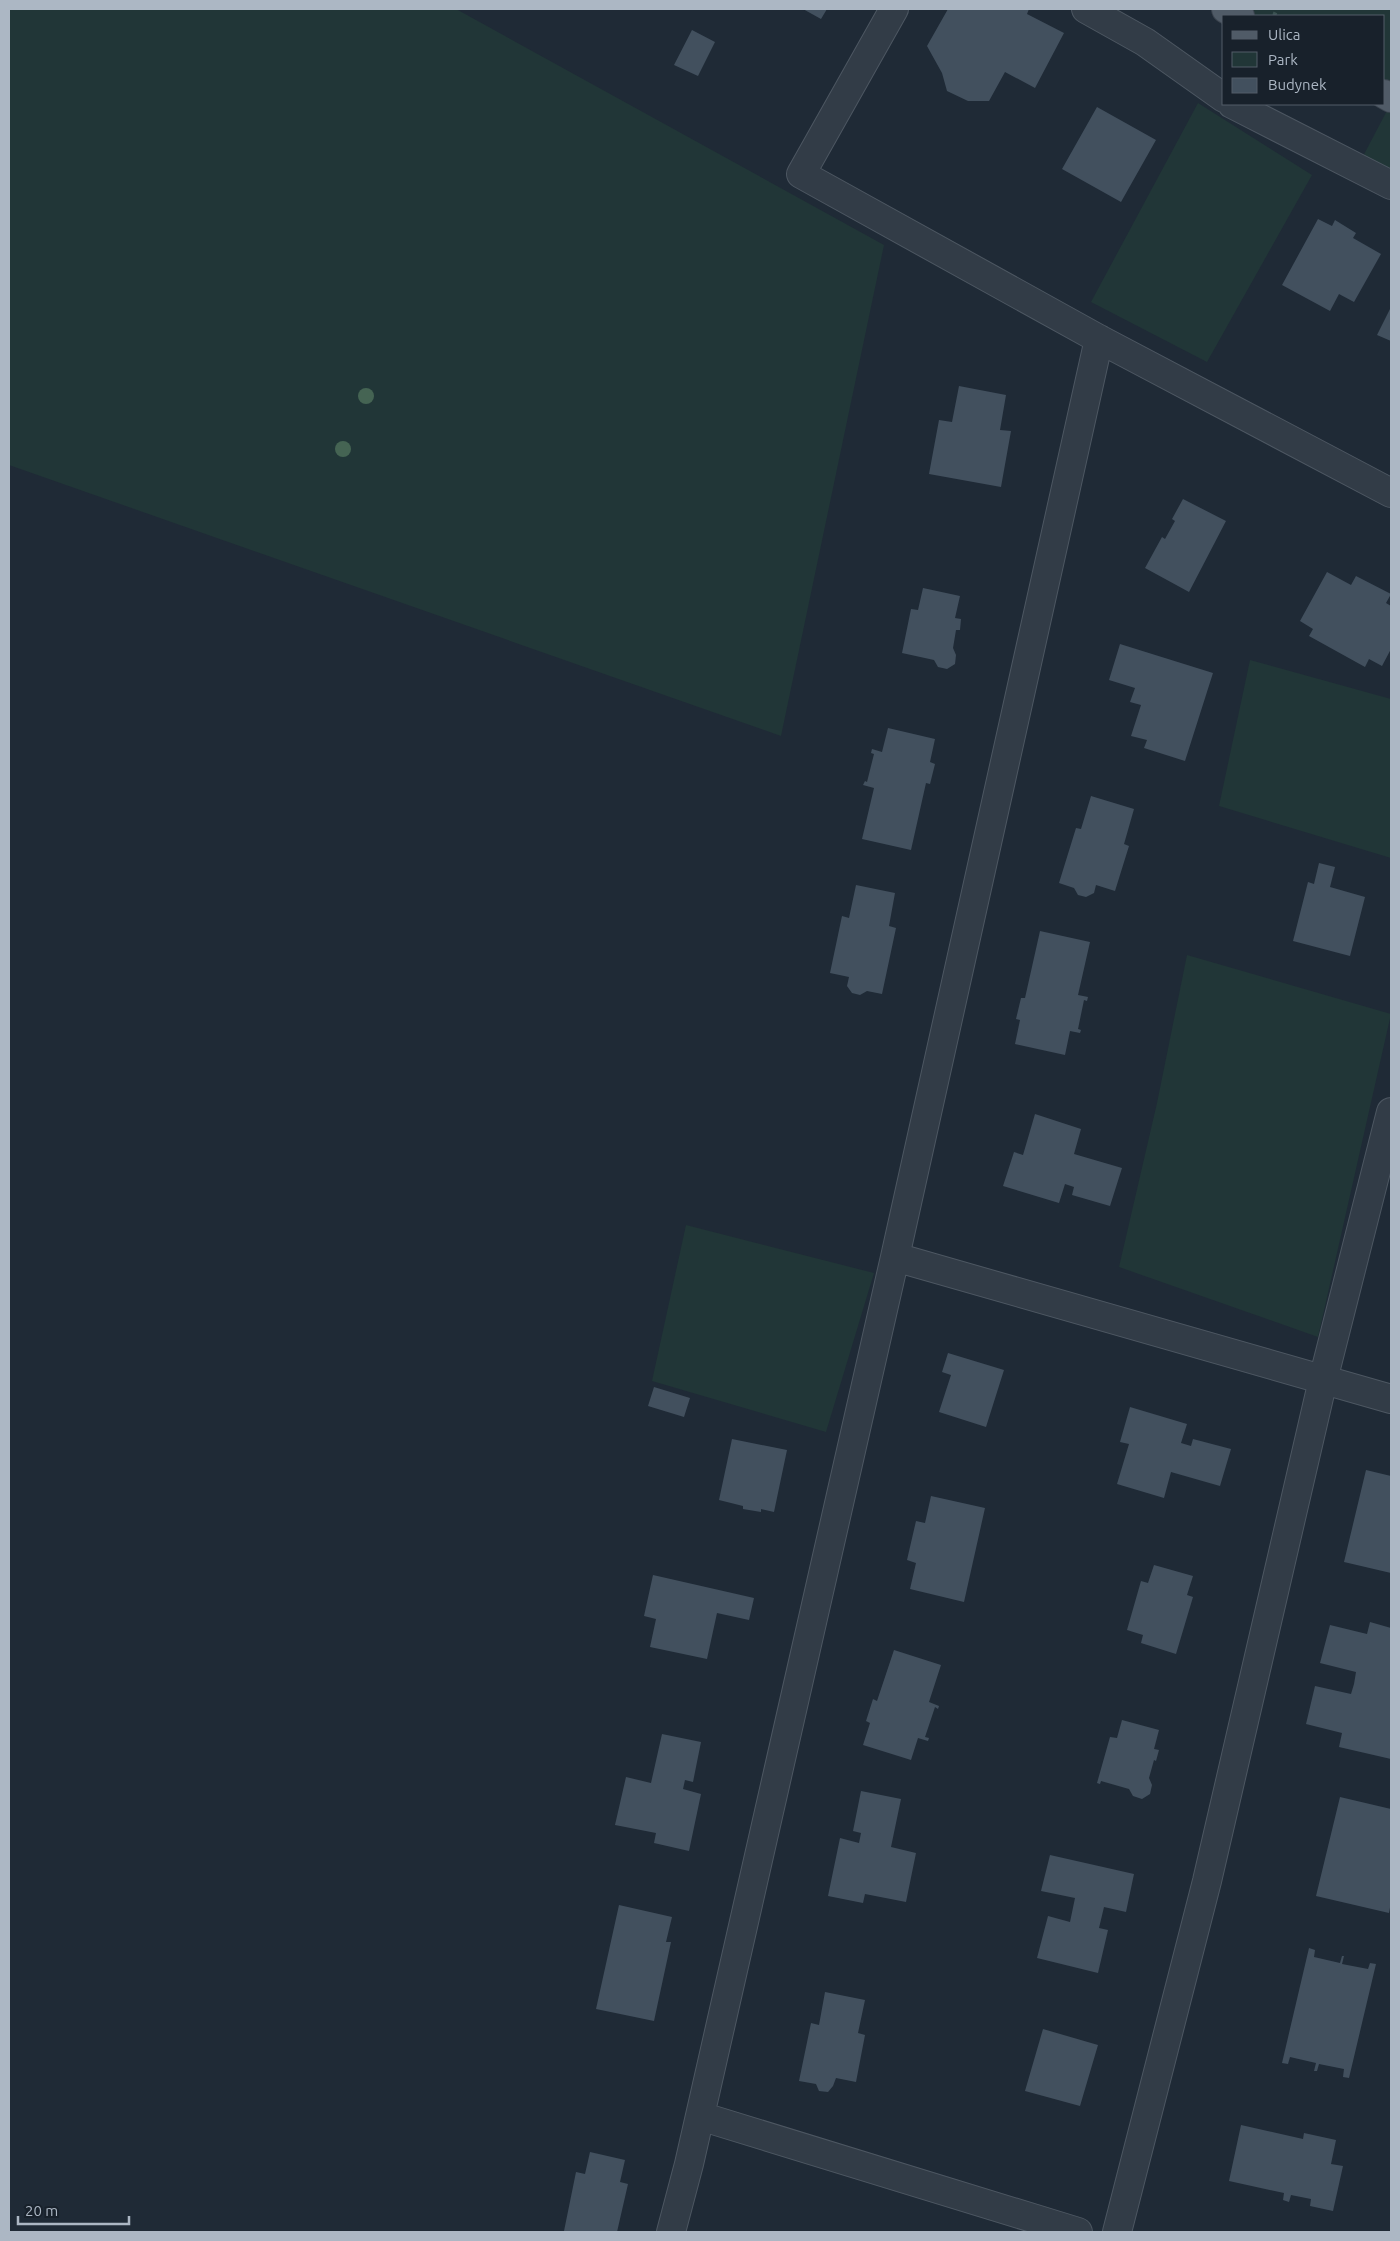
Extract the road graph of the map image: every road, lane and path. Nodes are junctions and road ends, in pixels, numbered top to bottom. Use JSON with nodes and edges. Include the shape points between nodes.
{"nodes":[{"id":1,"x":894,"y":9,"type":"edge"},
{"id":2,"x":1086,"y":9,"type":"edge"},
{"id":3,"x":1226,"y":9,"type":"edge"},
{"id":4,"x":1238,"y":15,"type":"edge"},
{"id":5,"x":1222,"y":97,"type":"edge"},
{"id":6,"x":1234,"y":105,"type":"edge"},
{"id":7,"x":1391,"y":185,"type":"edge"},
{"id":8,"x":1099,"y":339,"type":"junction"},
{"id":9,"x":1391,"y":494,"type":"edge"},
{"id":10,"x":1391,"y":1112,"type":"edge"},
{"id":11,"x":895,"y":1257,"type":"junction"},
{"id":12,"x":1323,"y":1380,"type":"junction"},
{"id":13,"x":1391,"y":1399,"type":"edge"},
{"id":14,"x":700,"y":2116,"type":"junction"},
{"id":15,"x":671,"y":2232,"type":"edge"},
{"id":16,"x":1078,"y":2232,"type":"edge"},
{"id":17,"x":1117,"y":2232,"type":"edge"}],
"edges":[{"from":1,"to":8,"type":"street","via":[[801,174]]},
{"from":2,"to":5,"type":"street","via":[[1145,42]]},
{"from":3,"to":4,"type":"main road"},
{"from":6,"to":7,"type":"street"},
{"from":8,"to":9,"type":"street"},
{"from":8,"to":11,"type":"street"},
{"from":10,"to":12,"type":"street"},
{"from":11,"to":12,"type":"street"},
{"from":11,"to":14,"type":"street"},
{"from":12,"to":13,"type":"street"},
{"from":12,"to":17,"type":"street","via":[[1207,1881]]},
{"from":14,"to":15,"type":"street"},
{"from":14,"to":16,"type":"street"}]}
